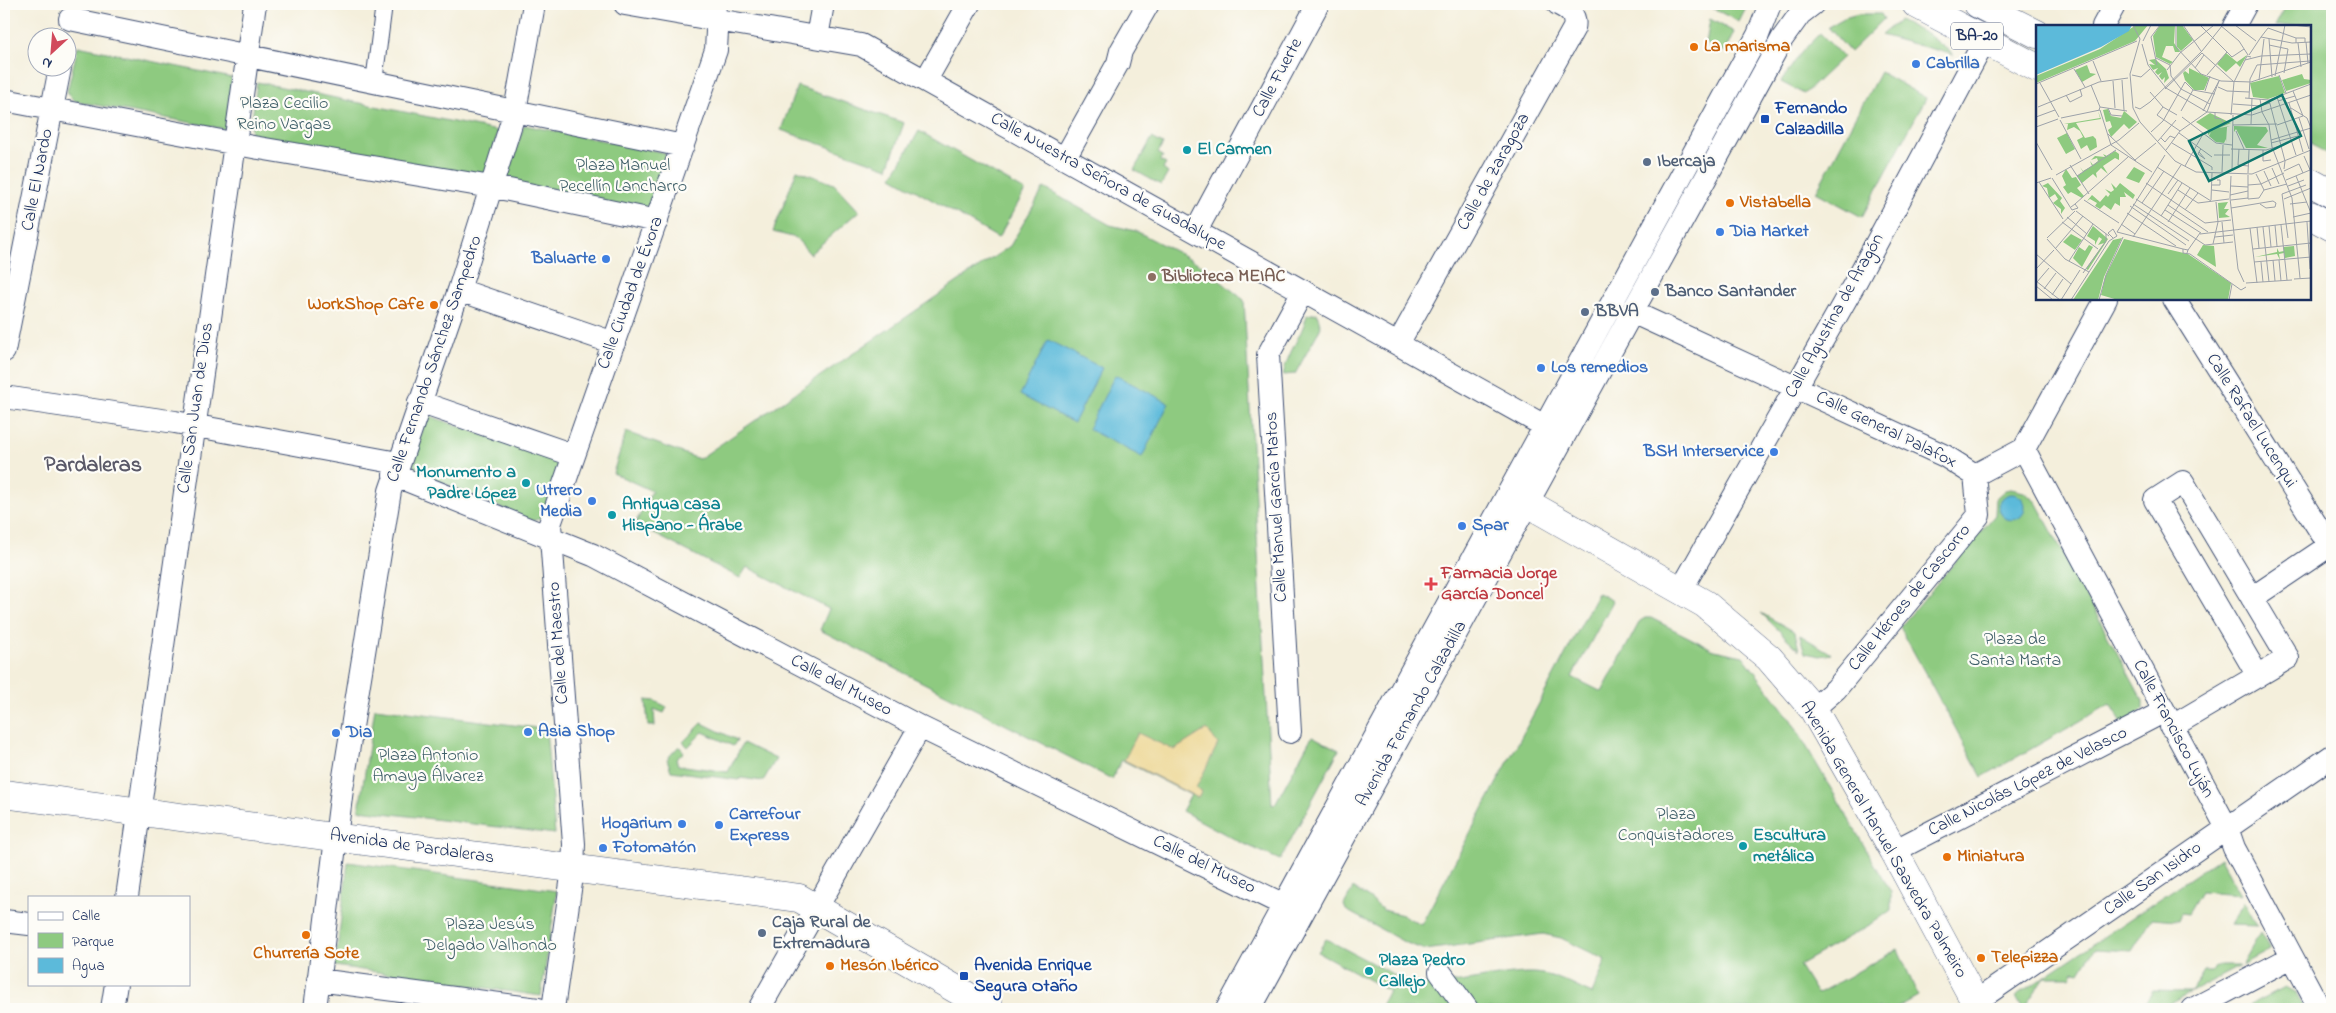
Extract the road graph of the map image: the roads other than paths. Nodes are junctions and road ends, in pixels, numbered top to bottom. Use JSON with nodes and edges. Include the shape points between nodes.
{"nodes":[{"id":1,"x":255,"y":4,"type":"edge"},
{"id":2,"x":384,"y":4,"type":"edge"},
{"id":3,"x":534,"y":4,"type":"edge"},
{"id":4,"x":625,"y":4,"type":"edge"},
{"id":5,"x":823,"y":4,"type":"edge"},
{"id":6,"x":969,"y":4,"type":"edge"},
{"id":7,"x":1148,"y":4,"type":"edge"},
{"id":8,"x":1318,"y":4,"type":"edge"},
{"id":9,"x":1558,"y":4,"type":"edge"},
{"id":10,"x":1770,"y":4,"type":"edge"},
{"id":11,"x":1813,"y":4,"type":"edge"},
{"id":12,"x":1916,"y":4,"type":"edge"},
{"id":13,"x":1978,"y":4,"type":"edge"},
{"id":14,"x":2115,"y":4,"type":"edge"},
{"id":15,"x":2246,"y":4,"type":"edge"},
{"id":16,"x":715,"y":11,"type":"edge"},
{"id":17,"x":70,"y":20,"type":"edge"},
{"id":18,"x":2104,"y":25,"type":"edge"},
{"id":19,"x":2235,"y":25,"type":"edge"},
{"id":20,"x":2036,"y":33,"type":"edge"},
{"id":21,"x":817,"y":37,"type":"junction"},
{"id":22,"x":1985,"y":40,"type":"junction"},
{"id":23,"x":248,"y":56,"type":"junction"},
{"id":24,"x":2036,"y":67,"type":"edge"},
{"id":25,"x":58,"y":78,"type":"edge"},
{"id":26,"x":926,"y":80,"type":"junction"},
{"id":27,"x":374,"y":82,"type":"junction"},
{"id":28,"x":4,"y":100,"type":"edge"},
{"id":29,"x":52,"y":110,"type":"junction"},
{"id":30,"x":515,"y":111,"type":"junction"},
{"id":31,"x":235,"y":143,"type":"junction"},
{"id":32,"x":683,"y":146,"type":"junction"},
{"id":33,"x":1065,"y":158,"type":"junction"},
{"id":34,"x":2311,"y":183,"type":"edge"},
{"id":35,"x":492,"y":188,"type":"junction"},
{"id":36,"x":2332,"y":194,"type":"edge"},
{"id":37,"x":2311,"y":216,"type":"edge"},
{"id":38,"x":657,"y":221,"type":"junction"},
{"id":39,"x":2332,"y":227,"type":"edge"},
{"id":40,"x":1196,"y":231,"type":"junction"},
{"id":41,"x":459,"y":290,"type":"junction"},
{"id":42,"x":1303,"y":291,"type":"junction"},
{"id":43,"x":2105,"y":300,"type":"edge"},
{"id":44,"x":2175,"y":300,"type":"edge"},
{"id":45,"x":1632,"y":312,"type":"junction"},
{"id":46,"x":614,"y":343,"type":"junction"},
{"id":47,"x":1398,"y":344,"type":"junction"},
{"id":48,"x":4,"y":351,"type":"edge"},
{"id":49,"x":1797,"y":386,"type":"junction"},
{"id":50,"x":4,"y":397,"type":"edge"},
{"id":51,"x":419,"y":402,"type":"junction"},
{"id":52,"x":193,"y":425,"type":"junction"},
{"id":53,"x":1554,"y":432,"type":"junction"},
{"id":54,"x":2024,"y":449,"type":"junction"},
{"id":55,"x":572,"y":455,"type":"junction"},
{"id":56,"x":396,"y":469,"type":"junction"},
{"id":57,"x":1975,"y":475,"type":"junction"},
{"id":58,"x":1518,"y":498,"type":"junction"},
{"id":59,"x":2332,"y":536,"type":"edge"},
{"id":60,"x":551,"y":538,"type":"junction"},
{"id":61,"x":2332,"y":544,"type":"edge"},
{"id":62,"x":1681,"y":590,"type":"junction"},
{"id":63,"x":2252,"y":598,"type":"junction"},
{"id":64,"x":2258,"y":676,"type":"junction"},
{"id":65,"x":1812,"y":709,"type":"junction"},
{"id":66,"x":2167,"y":719,"type":"junction"},
{"id":67,"x":920,"y":727,"type":"junction"},
{"id":68,"x":1290,"y":732,"type":"dead end"},
{"id":69,"x":2332,"y":756,"type":"edge"},
{"id":70,"x":4,"y":794,"type":"edge"},
{"id":71,"x":139,"y":811,"type":"junction"},
{"id":72,"x":2227,"y":828,"type":"junction"},
{"id":73,"x":336,"y":837,"type":"junction"},
{"id":74,"x":1894,"y":851,"type":"junction"},
{"id":75,"x":573,"y":868,"type":"junction"},
{"id":76,"x":127,"y":896,"type":"edge"},
{"id":77,"x":1284,"y":905,"type":"junction"},
{"id":78,"x":818,"y":908,"type":"junction"},
{"id":79,"x":4,"y":921,"type":"edge"},
{"id":80,"x":28,"y":924,"type":"edge"},
{"id":81,"x":2292,"y":957,"type":"junction"},
{"id":82,"x":1440,"y":972,"type":"dead end"},
{"id":83,"x":318,"y":980,"type":"junction"},
{"id":84,"x":116,"y":986,"type":"edge"},
{"id":85,"x":1977,"y":1006,"type":"edge"},
{"id":86,"x":112,"y":1009,"type":"edge"},
{"id":87,"x":315,"y":1009,"type":"edge"},
{"id":88,"x":538,"y":1009,"type":"edge"},
{"id":89,"x":553,"y":1009,"type":"edge"},
{"id":90,"x":760,"y":1009,"type":"edge"},
{"id":91,"x":990,"y":1009,"type":"edge"},
{"id":92,"x":1228,"y":1009,"type":"edge"},
{"id":93,"x":1250,"y":1009,"type":"edge"},
{"id":94,"x":1467,"y":1009,"type":"edge"},
{"id":95,"x":2193,"y":1009,"type":"edge"},
{"id":96,"x":2320,"y":1009,"type":"edge"}],
"edges":[{"from":1,"to":23,"type":"street","name":"Calle San Juan de Dios"},
{"from":2,"to":27,"type":"street"},
{"from":3,"to":30,"type":"street","name":"Calle Fernando Sánchez Sampedro"},
{"from":4,"to":16,"type":"street","name":"Calle Nuestra Señora de Guadalupe"},
{"from":5,"to":21,"type":"street"},
{"from":6,"to":26,"type":"street"},
{"from":7,"to":33,"type":"street"},
{"from":8,"to":40,"type":"street","name":"Calle Fuerte"},
{"from":9,"to":47,"type":"street","name":"Calle de Zaragoza","via":[[1571,13],[1574,28]]},
{"from":10,"to":53,"type":"street","name":"Avenida Fernando Calzadilla","via":[[1758,35]]},
{"from":11,"to":45,"type":"street","name":"Avenida Fernando Calzadilla","via":[[1800,14],[1782,39]]},
{"from":12,"to":22,"type":"main road","number":"BA-20"},
{"from":13,"to":20,"type":"main road","number":"BA-20"},
{"from":14,"to":18,"type":"street"},
{"from":15,"to":19,"type":"street"},
{"from":16,"to":21,"type":"street","name":"Calle Nuestra Señora de Guadalupe"},
{"from":16,"to":32,"type":"street","name":"Calle Ciudad de Évora","via":[[716,50]]},
{"from":17,"to":23,"type":"street"},
{"from":21,"to":26,"type":"street","name":"Calle Nuestra Señora de Guadalupe","via":[[861,45]]},
{"from":22,"to":24,"type":"main road","number":"BA-20"},
{"from":22,"to":49,"type":"street","name":"Calle Agustina de Aragón"},
{"from":23,"to":27,"type":"street"},
{"from":23,"to":31,"type":"street","name":"Calle San Juan de Dios"},
{"from":25,"to":29,"type":"street","name":"Calle El Nardo"},
{"from":26,"to":33,"type":"street","name":"Calle Nuestra Señora de Guadalupe"},
{"from":27,"to":30,"type":"street"},
{"from":28,"to":29,"type":"street"},
{"from":29,"to":31,"type":"street"},
{"from":29,"to":48,"type":"street","name":"Calle El Nardo"},
{"from":30,"to":32,"type":"street"},
{"from":30,"to":35,"type":"street","name":"Calle Fernando Sánchez Sampedro"},
{"from":31,"to":35,"type":"street"},
{"from":31,"to":52,"type":"street","name":"Calle San Juan de Dios"},
{"from":32,"to":38,"type":"street","name":"Calle Ciudad de Évora"},
{"from":33,"to":40,"type":"street","name":"Calle Nuestra Señora de Guadalupe"},
{"from":34,"to":36,"type":"main road"},
{"from":35,"to":38,"type":"street"},
{"from":35,"to":41,"type":"street","name":"Calle Fernando Sánchez Sampedro"},
{"from":37,"to":39,"type":"main road"},
{"from":38,"to":46,"type":"street","name":"Calle Ciudad de Évora"},
{"from":40,"to":42,"type":"street","name":"Calle Nuestra Señora de Guadalupe"},
{"from":41,"to":46,"type":"street"},
{"from":41,"to":51,"type":"street","name":"Calle Fernando Sánchez Sampedro"},
{"from":42,"to":47,"type":"street","name":"Calle Nuestra Señora de Guadalupe"},
{"from":42,"to":68,"type":"street","name":"Calle Manuel García Matos","via":[[1268,355]]},
{"from":43,"to":54,"type":"street"},
{"from":44,"to":59,"type":"street","name":"Calle Rafael Lucenqui","via":[[2322,534]]},
{"from":45,"to":49,"type":"street","name":"Calle General Palafox"},
{"from":45,"to":53,"type":"street","name":"Avenida Fernando Calzadilla"},
{"from":46,"to":55,"type":"street","name":"Calle Ciudad de Évora"},
{"from":47,"to":53,"type":"street","name":"Calle Nuestra Señora de Guadalupe"},
{"from":49,"to":57,"type":"street","name":"Calle General Palafox","via":[[1946,456]]},
{"from":49,"to":62,"type":"street","name":"Calle Agustina de Aragón"},
{"from":50,"to":52,"type":"street","name":"Calle del Museo"},
{"from":51,"to":55,"type":"street"},
{"from":51,"to":56,"type":"street","name":"Calle Fernando Sánchez Sampedro"},
{"from":52,"to":56,"type":"street","name":"Calle del Museo"},
{"from":52,"to":71,"type":"street","name":"Calle San Juan de Dios"},
{"from":53,"to":58,"type":"street","name":"Avenida Fernando Calzadilla"},
{"from":54,"to":57,"type":"street"},
{"from":54,"to":66,"type":"street","name":"Calle Francisco Luján"},
{"from":55,"to":60,"type":"street","name":"Calle Ciudad de Évora","via":[[550,524]]},
{"from":56,"to":60,"type":"street","name":"Calle del Museo"},
{"from":56,"to":73,"type":"street","name":"Calle Fernando Sánchez Sampedro"},
{"from":57,"to":65,"type":"street","name":"Calle Héroes de Cascorro","via":[[1979,514],[1836,689]]},
{"from":58,"to":62,"type":"main road","name":"Avenida General Manuel Saavedra Palmeiro"},
{"from":58,"to":77,"type":"street","name":"Avenida Fernando Calzadilla"},
{"from":58,"to":93,"type":"street","name":"Avenida Fernando Calzadilla"},
{"from":60,"to":67,"type":"street","name":"Calle del Museo","via":[[593,556]]},
{"from":60,"to":75,"type":"street","name":"Calle del Maestro","via":[[574,836]]},
{"from":61,"to":63,"type":"street"},
{"from":62,"to":65,"type":"main road","name":"Avenida General Manuel Saavedra Palmeiro","via":[[1705,604],[1769,658]]},
{"from":63,"to":64,"type":"street","name":"Calle Nicolás López de Velasco","via":[[2288,658]]},
{"from":63,"to":64,"type":"street","name":"Calle Nicolás López de Velasco","via":[[2183,482],[2155,500]]},
{"from":64,"to":66,"type":"street","name":"Calle Nicolás López de Velasco"},
{"from":65,"to":74,"type":"main road","name":"Avenida General Manuel Saavedra Palmeiro"},
{"from":66,"to":72,"type":"street","name":"Calle Francisco Luján"},
{"from":66,"to":74,"type":"street","name":"Calle Nicolás López de Velasco"},
{"from":67,"to":77,"type":"street","name":"Calle del Museo"},
{"from":67,"to":78,"type":"street"},
{"from":69,"to":72,"type":"street","name":"Calle San Isidro"},
{"from":70,"to":71,"type":"main road","name":"Avenida de Pardaleras"},
{"from":71,"to":73,"type":"main road","name":"Avenida de Pardaleras"},
{"from":71,"to":76,"type":"street","name":"Calle San Juan de Dios"},
{"from":72,"to":81,"type":"street","name":"Calle Francisco Luján","via":[[2234,848]]},
{"from":72,"to":85,"type":"street","name":"Calle San Isidro"},
{"from":73,"to":75,"type":"main road","name":"Avenida de Pardaleras"},
{"from":73,"to":83,"type":"street","name":"Calle Fernando Sánchez Sampedro"},
{"from":74,"to":85,"type":"main road","name":"Avenida General Manuel Saavedra Palmeiro"},
{"from":75,"to":78,"type":"main road","name":"Avenida de Pardaleras","via":[[799,898]]},
{"from":75,"to":89,"type":"street","name":"Calle del Maestro"},
{"from":77,"to":92,"type":"street","name":"Avenida Fernando Calzadilla"},
{"from":78,"to":90,"type":"street"},
{"from":78,"to":91,"type":"main road"},
{"from":79,"to":80,"type":"street"},
{"from":81,"to":95,"type":"street"},
{"from":81,"to":96,"type":"street","name":"Calle Francisco Luján"},
{"from":82,"to":94,"type":"street"},
{"from":83,"to":87,"type":"street","name":"Calle Fernando Sánchez Sampedro"},
{"from":83,"to":88,"type":"street"},
{"from":84,"to":86,"type":"street"}]}
